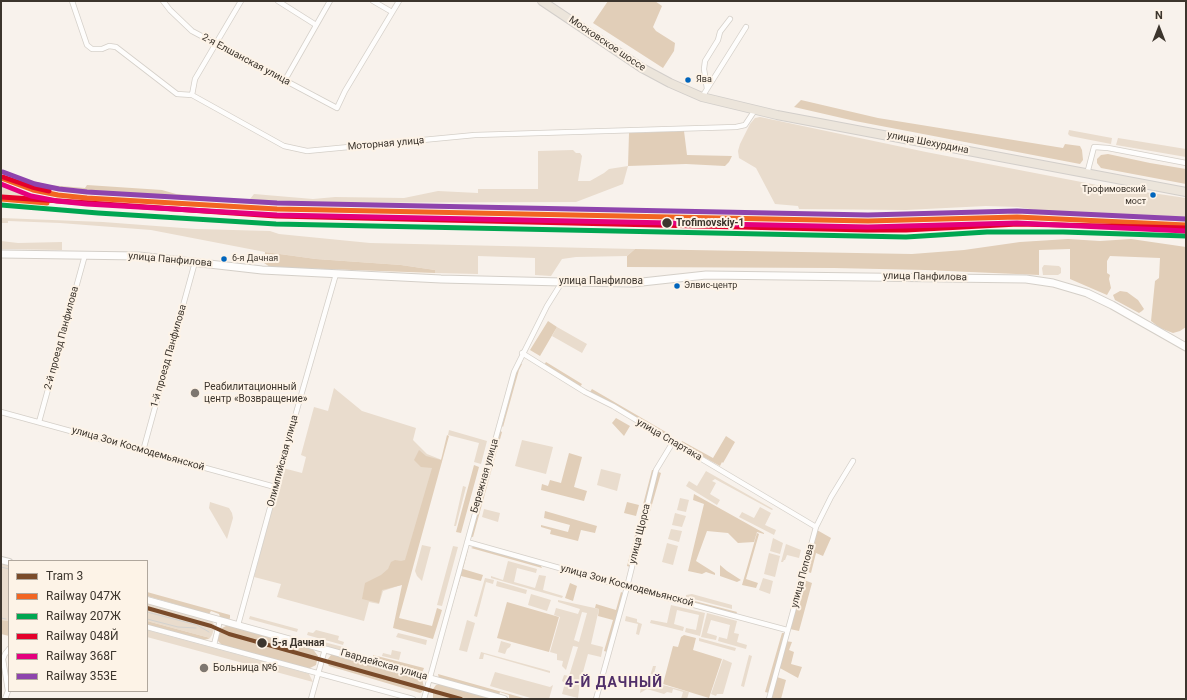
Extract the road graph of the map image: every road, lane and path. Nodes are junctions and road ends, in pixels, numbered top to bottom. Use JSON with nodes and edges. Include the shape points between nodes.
{"nodes":[{"id":1,"x":72,"y":1,"type":"edge"},
{"id":2,"x":163,"y":1,"type":"edge"},
{"id":3,"x":241,"y":1,"type":"edge"},
{"id":4,"x":278,"y":1,"type":"edge"},
{"id":5,"x":330,"y":1,"type":"edge"},
{"id":6,"x":373,"y":1,"type":"edge"},
{"id":7,"x":399,"y":1,"type":"edge"},
{"id":8,"x":542,"y":1,"type":"edge"},
{"id":9,"x":392,"y":12,"type":"junction"},
{"id":10,"x":730,"y":19,"type":"dead end"},
{"id":11,"x":316,"y":25,"type":"junction"},
{"id":12,"x":746,"y":27,"type":"dead end"},
{"id":13,"x":216,"y":43,"type":"junction"},
{"id":14,"x":285,"y":80,"type":"junction"},
{"id":15,"x":672,"y":84,"type":"joint"},
{"id":16,"x":707,"y":89,"type":"junction"},
{"id":17,"x":192,"y":95,"type":"junction"},
{"id":18,"x":702,"y":97,"type":"junction"},
{"id":19,"x":755,"y":110,"type":"junction"},
{"id":20,"x":1186,"y":163,"type":"edge"},
{"id":21,"x":1087,"y":174,"type":"junction"},
{"id":22,"x":1186,"y":192,"type":"edge"},
{"id":23,"x":1,"y":254,"type":"edge"},
{"id":24,"x":85,"y":255,"type":"junction"},
{"id":25,"x":195,"y":262,"type":"junction"},
{"id":26,"x":336,"y":274,"type":"junction"},
{"id":27,"x":562,"y":282,"type":"junction"},
{"id":28,"x":1186,"y":347,"type":"edge"},
{"id":29,"x":522,"y":353,"type":"junction"},
{"id":30,"x":1,"y":412,"type":"edge"},
{"id":31,"x":39,"y":422,"type":"junction"},
{"id":32,"x":673,"y":442,"type":"junction"},
{"id":33,"x":143,"y":451,"type":"junction"},
{"id":34,"x":853,"y":461,"type":"dead end"},
{"id":35,"x":275,"y":487,"type":"junction"},
{"id":36,"x":816,"y":527,"type":"junction"},
{"id":37,"x":467,"y":542,"type":"junction"},
{"id":38,"x":626,"y":587,"type":"junction"},
{"id":39,"x":148,"y":600,"type":"edge"},
{"id":40,"x":220,"y":620,"type":"junction"},
{"id":41,"x":238,"y":625,"type":"junction"},
{"id":42,"x":148,"y":627,"type":"edge"},
{"id":43,"x":788,"y":630,"type":"junction"},
{"id":44,"x":214,"y":645,"type":"junction"},
{"id":45,"x":325,"y":649,"type":"junction"},
{"id":46,"x":8,"y":650,"type":"edge"},
{"id":47,"x":318,"y":673,"type":"junction"},
{"id":48,"x":430,"y":678,"type":"junction"},
{"id":49,"x":8,"y":691,"type":"edge"},
{"id":50,"x":311,"y":699,"type":"edge"},
{"id":51,"x":413,"y":699,"type":"edge"},
{"id":52,"x":424,"y":699,"type":"edge"},
{"id":53,"x":504,"y":699,"type":"edge"},
{"id":54,"x":596,"y":699,"type":"edge"},
{"id":55,"x":769,"y":699,"type":"edge"}],
"edges":[{"from":1,"to":17,"type":"street","name":"Моторная улица","via":[[87,45],[92,49],[116,47],[177,94]]},
{"from":2,"to":13,"type":"street","name":"2-я Елшанская улица","via":[[192,31]]},
{"from":3,"to":13,"type":"street"},
{"from":4,"to":11,"type":"street"},
{"from":5,"to":11,"type":"street"},
{"from":6,"to":9,"type":"street"},
{"from":7,"to":9,"type":"street"},
{"from":8,"to":15,"type":"main road","name":"Московское шоссе","via":[[642,68]]},
{"from":9,"to":14,"type":"street","name":"2-я Елшанская улица","via":[[337,108]]},
{"from":10,"to":16,"type":"street","via":[[705,61]]},
{"from":11,"to":14,"type":"street"},
{"from":12,"to":16,"type":"street"},
{"from":13,"to":14,"type":"street","name":"2-я Елшанская улица"},
{"from":13,"to":17,"type":"street","via":[[195,79]]},
{"from":15,"to":18,"type":"main road","name":"улица Шехурдина"},
{"from":16,"to":18,"type":"street"},
{"from":17,"to":19,"type":"street","name":"Моторная улица","via":[[284,146],[307,151],[475,135],[736,127],[746,125]]},
{"from":18,"to":19,"type":"main road","name":"улица Шехурдина"},
{"from":19,"to":21,"type":"main road","name":"улица Шехурдина"},
{"from":20,"to":21,"type":"street","via":[[1094,147]]},
{"from":21,"to":22,"type":"main road","name":"улица Шехурдина"},
{"from":23,"to":24,"type":"main road","name":"улица Панфилова"},
{"from":24,"to":25,"type":"main road","name":"улица Панфилова","via":[[139,256]]},
{"from":24,"to":31,"type":"street","name":"2-й проезд Панфилова"},
{"from":25,"to":26,"type":"main road","name":"улица Панфилова","via":[[262,270]]},
{"from":25,"to":33,"type":"street","name":"1-й проезд Панфилова"},
{"from":26,"to":27,"type":"main road","name":"улица Панфилова"},
{"from":26,"to":35,"type":"street","name":"Олимпийская улица"},
{"from":27,"to":28,"type":"main road","name":"улица Панфилова","via":[[633,283],[706,275],[997,278],[1040,281],[1087,293]]},
{"from":27,"to":29,"type":"street","name":"Бережная улица"},
{"from":29,"to":32,"type":"street","name":"улица Спартака"},
{"from":29,"to":37,"type":"street","name":"Бережная улица","via":[[514,372]]},
{"from":30,"to":31,"type":"street","name":"улица Зои Космодемьянской"},
{"from":31,"to":33,"type":"street","name":"улица Зои Космодемьянской"},
{"from":32,"to":36,"type":"street","name":"улица Спартака"},
{"from":32,"to":38,"type":"street","name":"улица Щорса","via":[[656,470]]},
{"from":33,"to":35,"type":"street","name":"улица Зои Космодемьянской"},
{"from":34,"to":36,"type":"street","name":"улица Попова"},
{"from":35,"to":41,"type":"street","name":"Олимпийская улица"},
{"from":36,"to":43,"type":"street","name":"улица Попова"},
{"from":37,"to":38,"type":"street","name":"улица Зои Космодемьянской"},
{"from":37,"to":48,"type":"street","name":"Бережная улица"},
{"from":38,"to":43,"type":"street","name":"улица Зои Космодемьянской"},
{"from":38,"to":54,"type":"street","name":"улица Щорса"},
{"from":39,"to":40,"type":"street","name":"Гвардейская улица"},
{"from":40,"to":41,"type":"street","name":"Гвардейская улица"},
{"from":40,"to":44,"type":"street"},
{"from":41,"to":45,"type":"street","name":"Гвардейская улица"},
{"from":42,"to":44,"type":"street"},
{"from":43,"to":55,"type":"street","name":"улица Попова"},
{"from":44,"to":47,"type":"street"},
{"from":45,"to":47,"type":"street"},
{"from":45,"to":48,"type":"street","name":"Гвардейская улица"},
{"from":46,"to":49,"type":"street","via":[[3,659]]},
{"from":47,"to":50,"type":"street"},
{"from":47,"to":51,"type":"street"},
{"from":48,"to":52,"type":"street","name":"Бережная улица"},
{"from":48,"to":53,"type":"street","name":"Гвардейская улица"}]}
